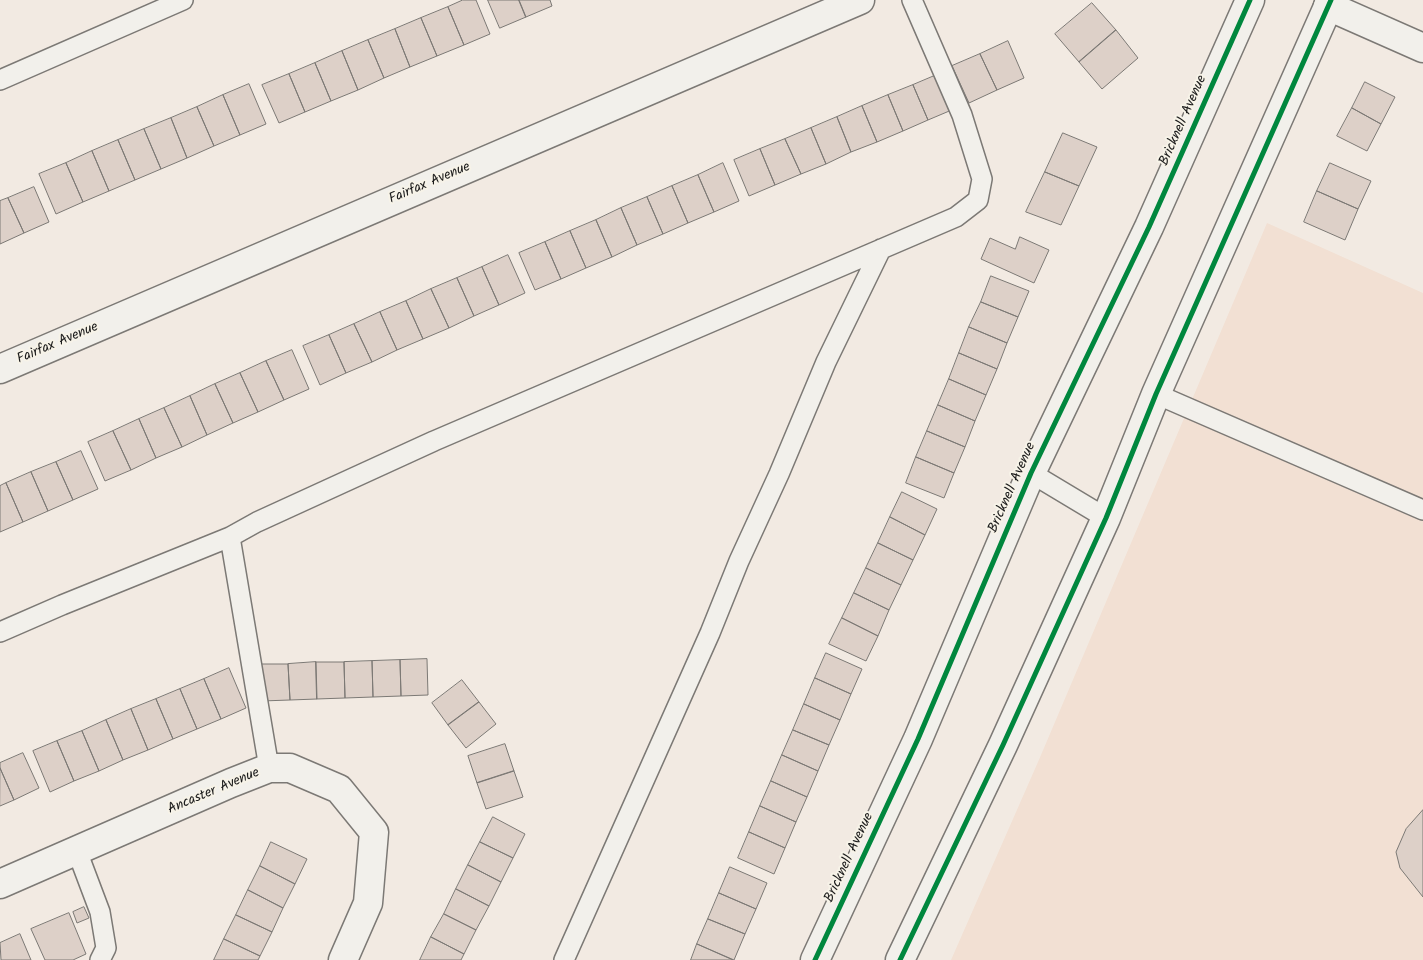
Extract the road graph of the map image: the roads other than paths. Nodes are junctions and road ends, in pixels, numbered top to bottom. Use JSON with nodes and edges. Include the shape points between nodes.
{"nodes":[{"id":1,"x":183,"y":0,"type":"edge"},
{"id":2,"x":860,"y":0,"type":"edge"},
{"id":3,"x":912,"y":0,"type":"edge"},
{"id":4,"x":1330,"y":3,"type":"edge"},
{"id":5,"x":1242,"y":6,"type":"edge"},
{"id":6,"x":1423,"y":48,"type":"edge"},
{"id":7,"x":0,"y":80,"type":"edge"},
{"id":8,"x":881,"y":249,"type":"junction"},
{"id":9,"x":0,"y":369,"type":"edge"},
{"id":10,"x":1156,"y":394,"type":"junction"},
{"id":11,"x":1031,"y":474,"type":"junction"},
{"id":12,"x":1423,"y":510,"type":"edge"},
{"id":13,"x":1106,"y":518,"type":"junction"},
{"id":14,"x":230,"y":537,"type":"junction"},
{"id":15,"x":0,"y":632,"type":"edge"},
{"id":16,"x":269,"y":768,"type":"junction"},
{"id":17,"x":77,"y":851,"type":"junction"},
{"id":18,"x":0,"y":884,"type":"edge"},
{"id":19,"x":100,"y":960,"type":"edge"},
{"id":20,"x":343,"y":960,"type":"edge"},
{"id":21,"x":564,"y":960,"type":"edge"},
{"id":22,"x":815,"y":960,"type":"edge"},
{"id":23,"x":900,"y":960,"type":"edge"}],
"edges":[{"from":1,"to":7,"type":"lane"},
{"from":2,"to":9,"type":"street","name":"Fairfax Avenue"},
{"from":3,"to":8,"type":"lane","via":[[962,115],[982,178],[978,200],[956,217]]},
{"from":4,"to":6,"type":"street"},
{"from":4,"to":10,"type":"street"},
{"from":5,"to":11,"type":"street","name":"Bricknell Avenue","via":[[1149,227]]},
{"from":8,"to":14,"type":"lane","via":[[434,441]]},
{"from":8,"to":21,"type":"lane","via":[[826,362],[780,474]]},
{"from":10,"to":12,"type":"lane"},
{"from":10,"to":13,"type":"street"},
{"from":11,"to":13,"type":"lane"},
{"from":11,"to":22,"type":"street","name":"Bricknell Avenue","via":[[918,739]]},
{"from":13,"to":23,"type":"street","via":[[1003,745]]},
{"from":14,"to":15,"type":"lane"},
{"from":14,"to":16,"type":"lane"},
{"from":16,"to":17,"type":"street","name":"Ancaster Avenue"},
{"from":16,"to":20,"type":"street","name":"Ancaster Avenue","via":[[290,768],[339,789],[374,832],[368,903]]},
{"from":17,"to":18,"type":"street","name":"Ancaster Avenue"},
{"from":17,"to":19,"type":"lane","via":[[100,912],[106,948]]}]}
